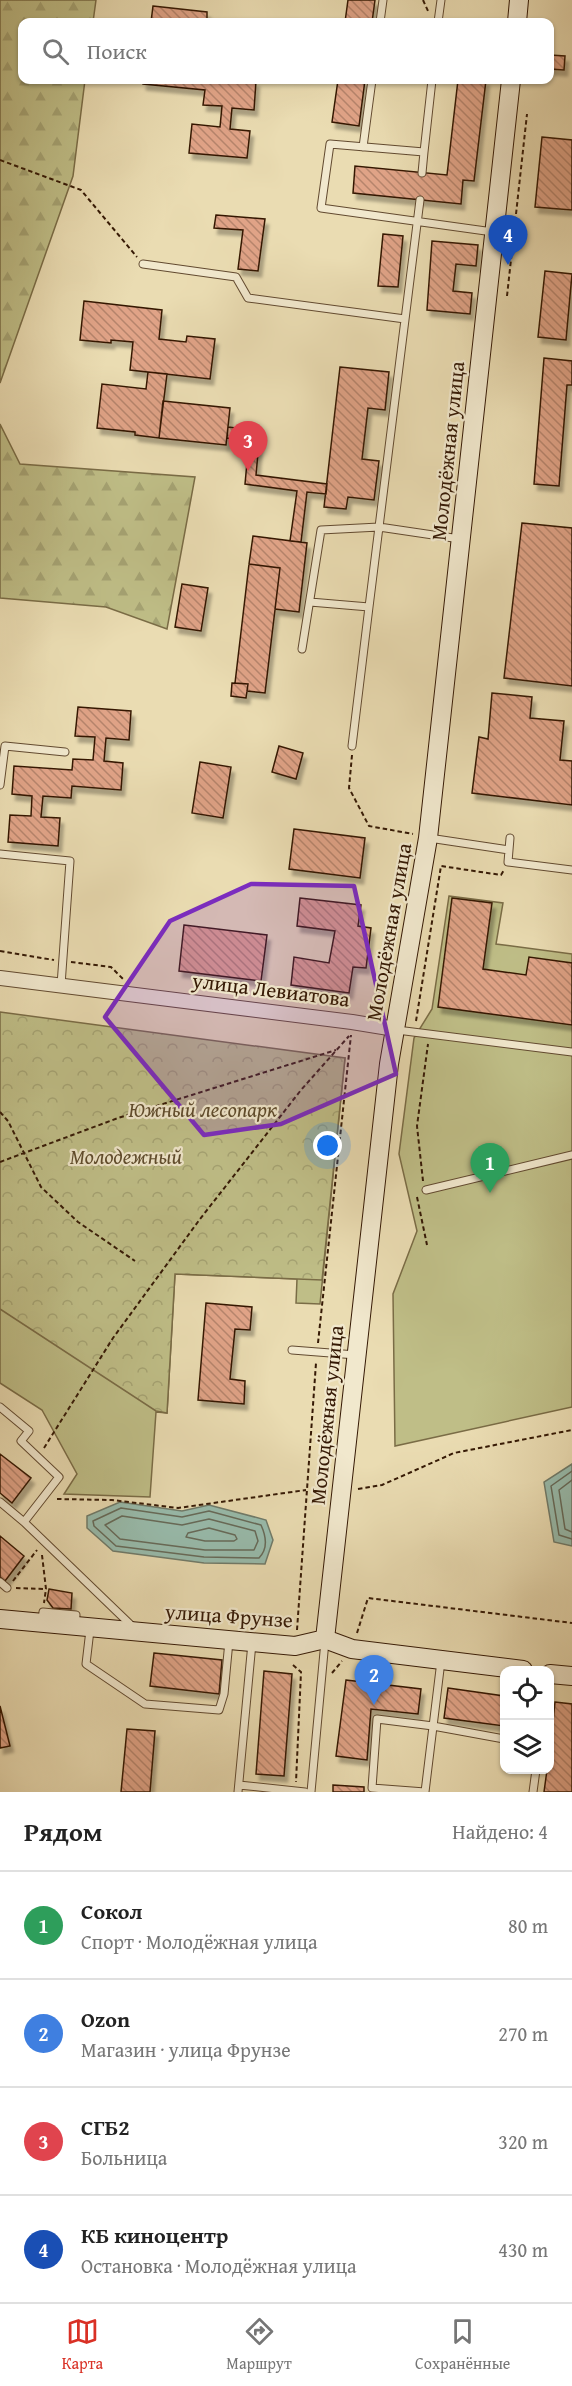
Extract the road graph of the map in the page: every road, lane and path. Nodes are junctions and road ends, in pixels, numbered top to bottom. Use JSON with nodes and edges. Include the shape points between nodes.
{"nodes":[{"id":1,"x":383,"y":0,"type":"edge"},
{"id":2,"x":441,"y":0,"type":"edge"},
{"id":3,"x":519,"y":0,"type":"edge"},
{"id":4,"x":381,"y":18,"type":"edge"},
{"id":5,"x":439,"y":18,"type":"edge"},
{"id":6,"x":517,"y":18,"type":"edge"},
{"id":7,"x":371,"y":84,"type":"edge"},
{"id":8,"x":432,"y":84,"type":"edge"},
{"id":9,"x":511,"y":84,"type":"edge"},
{"id":10,"x":527,"y":114,"type":"dead end"},
{"id":11,"x":363,"y":147,"type":"junction"},
{"id":12,"x":424,"y":152,"type":"junction"},
{"id":13,"x":0,"y":160,"type":"edge"},
{"id":14,"x":422,"y":173,"type":"dead end"},
{"id":15,"x":420,"y":200,"type":"dead end"},
{"id":16,"x":417,"y":220,"type":"junction"},
{"id":17,"x":493,"y":232,"type":"junction"},
{"id":18,"x":143,"y":264,"type":"joint"},
{"id":19,"x":507,"y":296,"type":"dead end"},
{"id":20,"x":405,"y":319,"type":"junction"},
{"id":21,"x":379,"y":527,"type":"junction"},
{"id":22,"x":461,"y":539,"type":"junction"},
{"id":23,"x":310,"y":602,"type":"junction"},
{"id":24,"x":369,"y":607,"type":"junction"},
{"id":25,"x":302,"y":649,"type":"dead end"},
{"id":26,"x":352,"y":746,"type":"joint"},
{"id":27,"x":65,"y":752,"type":"dead end"},
{"id":28,"x":0,"y":785,"type":"edge"},
{"id":29,"x":422,"y":836,"type":"junction"},
{"id":30,"x":510,"y":838,"type":"dead end"},
{"id":31,"x":509,"y":850,"type":"junction"},
{"id":32,"x":0,"y":854,"type":"edge"},
{"id":33,"x":508,"y":862,"type":"junction"},
{"id":34,"x":572,"y":870,"type":"edge"},
{"id":35,"x":0,"y":951,"type":"edge"},
{"id":36,"x":62,"y":961,"type":"junction"},
{"id":37,"x":0,"y":978,"type":"edge"},
{"id":38,"x":128,"y":984,"type":"dead end"},
{"id":39,"x":61,"y":985,"type":"junction"},
{"id":40,"x":395,"y":1029,"type":"junction"},
{"id":41,"x":356,"y":1032,"type":"dead end"},
{"id":42,"x":414,"y":1033,"type":"junction"},
{"id":43,"x":351,"y":1035,"type":"junction"},
{"id":44,"x":430,"y":1035,"type":"junction"},
{"id":45,"x":337,"y":1050,"type":"junction"},
{"id":46,"x":572,"y":1052,"type":"edge"},
{"id":47,"x":0,"y":1112,"type":"edge"},
{"id":48,"x":24,"y":1152,"type":"junction"},
{"id":49,"x":572,"y":1155,"type":"edge"},
{"id":50,"x":0,"y":1162,"type":"edge"},
{"id":51,"x":426,"y":1190,"type":"junction"},
{"id":52,"x":427,"y":1245,"type":"dead end"},
{"id":53,"x":135,"y":1261,"type":"dead end"},
{"id":54,"x":292,"y":1350,"type":"dead end"},
{"id":55,"x":317,"y":1352,"type":"junction"},
{"id":56,"x":356,"y":1355,"type":"junction"},
{"id":57,"x":0,"y":1407,"type":"edge"},
{"id":58,"x":572,"y":1430,"type":"edge"},
{"id":59,"x":38,"y":1458,"type":"junction"},
{"id":60,"x":306,"y":1490,"type":"junction"},
{"id":61,"x":352,"y":1490,"type":"dead end"},
{"id":62,"x":42,"y":1499,"type":"junction"},
{"id":63,"x":0,"y":1502,"type":"edge"},
{"id":64,"x":24,"y":1522,"type":"junction"},
{"id":65,"x":0,"y":1582,"type":"edge"},
{"id":66,"x":7,"y":1588,"type":"junction"},
{"id":67,"x":0,"y":1619,"type":"edge"},
{"id":68,"x":572,"y":1623,"type":"edge"},
{"id":69,"x":83,"y":1626,"type":"junction"},
{"id":70,"x":138,"y":1632,"type":"junction"},
{"id":71,"x":325,"y":1638,"type":"junction"},
{"id":72,"x":296,"y":1639,"type":"dead end"},
{"id":73,"x":229,"y":1641,"type":"junction"},
{"id":74,"x":252,"y":1643,"type":"junction"},
{"id":75,"x":352,"y":1649,"type":"junction"},
{"id":76,"x":441,"y":1661,"type":"junction"},
{"id":77,"x":293,"y":1665,"type":"dead end"},
{"id":78,"x":500,"y":1668,"type":"edge"},
{"id":79,"x":332,"y":1673,"type":"dead end"},
{"id":80,"x":554,"y":1676,"type":"edge"},
{"id":81,"x":572,"y":1676,"type":"edge"},
{"id":82,"x":433,"y":1726,"type":"junction"},
{"id":83,"x":500,"y":1738,"type":"edge"},
{"id":84,"x":535,"y":1774,"type":"edge"},
{"id":85,"x":239,"y":1788,"type":"edge"},
{"id":86,"x":296,"y":1791,"type":"edge"},
{"id":87,"x":305,"y":1792,"type":"edge"},
{"id":88,"x":311,"y":1792,"type":"edge"},
{"id":89,"x":425,"y":1792,"type":"edge"},
{"id":90,"x":533,"y":1792,"type":"edge"}],
"edges":[{"from":1,"to":4,"type":"lane"},
{"from":2,"to":5,"type":"lane"},
{"from":3,"to":6,"type":"main road"},
{"from":7,"to":11,"type":"lane"},
{"from":8,"to":12,"type":"lane"},
{"from":9,"to":17,"type":"main road","name":"Молодёжная улица"},
{"from":10,"to":19,"type":"path"},
{"from":11,"to":12,"type":"lane"},
{"from":11,"to":16,"type":"lane","via":[[330,144],[321,208]]},
{"from":12,"to":14,"type":"lane"},
{"from":13,"to":18,"type":"path","via":[[81,190]]},
{"from":15,"to":16,"type":"lane"},
{"from":16,"to":17,"type":"lane"},
{"from":16,"to":20,"type":"lane"},
{"from":17,"to":22,"type":"main road","name":"Молодёжная улица"},
{"from":18,"to":20,"type":"lane","via":[[236,277],[248,298]]},
{"from":20,"to":21,"type":"lane"},
{"from":21,"to":22,"type":"lane"},
{"from":21,"to":23,"type":"lane","via":[[321,530]]},
{"from":21,"to":24,"type":"lane"},
{"from":22,"to":29,"type":"main road","name":"Молодёжная улица"},
{"from":23,"to":24,"type":"lane"},
{"from":23,"to":25,"type":"lane"},
{"from":24,"to":26,"type":"lane"},
{"from":26,"to":29,"type":"path","via":[[349,788],[369,826]]},
{"from":27,"to":28,"type":"lane","via":[[5,746]]},
{"from":29,"to":31,"type":"lane"},
{"from":29,"to":40,"type":"main road","name":"Молодёжная улица"},
{"from":30,"to":31,"type":"lane"},
{"from":31,"to":33,"type":"lane"},
{"from":32,"to":36,"type":"lane","via":[[70,861]]},
{"from":33,"to":34,"type":"lane"},
{"from":33,"to":42,"type":"path","via":[[501,875],[441,866]]},
{"from":35,"to":36,"type":"path"},
{"from":36,"to":38,"type":"path","via":[[111,967]]},
{"from":36,"to":39,"type":"lane"},
{"from":37,"to":39,"type":"street","name":"улица Левиатова"},
{"from":39,"to":40,"type":"street","name":"улица Левиатова"},
{"from":40,"to":42,"type":"lane","name":"улица Левиатова"},
{"from":40,"to":56,"type":"main road","name":"Молодёжная улица"},
{"from":41,"to":43,"type":"path"},
{"from":42,"to":44,"type":"lane","name":"улица Левиатова"},
{"from":43,"to":45,"type":"path"},
{"from":43,"to":55,"type":"path"},
{"from":44,"to":46,"type":"lane","name":"улица Левиатова"},
{"from":44,"to":51,"type":"path","via":[[417,1126]]},
{"from":45,"to":48,"type":"path","via":[[118,1118]]},
{"from":45,"to":59,"type":"path","via":[[200,1219],[113,1338]]},
{"from":47,"to":48,"type":"path"},
{"from":48,"to":50,"type":"path"},
{"from":48,"to":53,"type":"path","via":[[41,1187],[78,1222]]},
{"from":49,"to":51,"type":"lane"},
{"from":51,"to":52,"type":"path","via":[[416,1192]]},
{"from":54,"to":55,"type":"lane"},
{"from":55,"to":56,"type":"lane"},
{"from":55,"to":60,"type":"path"},
{"from":56,"to":71,"type":"main road","name":"Молодёжная улица"},
{"from":57,"to":59,"type":"lane","via":[[29,1431],[21,1441]]},
{"from":58,"to":61,"type":"path","via":[[454,1453],[382,1485]]},
{"from":59,"to":62,"type":"lane","via":[[59,1477]]},
{"from":60,"to":62,"type":"path","via":[[178,1508],[112,1500]]},
{"from":60,"to":72,"type":"path"},
{"from":62,"to":64,"type":"lane"},
{"from":63,"to":64,"type":"lane"},
{"from":64,"to":70,"type":"lane"},
{"from":65,"to":66,"type":"lane"},
{"from":66,"to":66,"type":"path","via":[[22,1569],[40,1546],[46,1589]]},
{"from":67,"to":69,"type":"main road","name":"улица Фрунзе"},
{"from":68,"to":75,"type":"path","via":[[368,1598]]},
{"from":69,"to":70,"type":"main road","name":"улица Фрунзе"},
{"from":69,"to":73,"type":"lane","via":[[86,1664],[145,1704],[219,1710]]},
{"from":70,"to":73,"type":"main road","name":"улица Фрунзе"},
{"from":71,"to":74,"type":"main road","name":"улица Фрунзе","via":[[295,1646]]},
{"from":71,"to":75,"type":"main road"},
{"from":71,"to":88,"type":"lane","name":"Молодёжная улица"},
{"from":73,"to":74,"type":"main road","name":"улица Фрунзе"},
{"from":74,"to":85,"type":"lane"},
{"from":75,"to":76,"type":"main road"},
{"from":75,"to":79,"type":"path"},
{"from":76,"to":78,"type":"main road"},
{"from":76,"to":82,"type":"lane"},
{"from":77,"to":86,"type":"path","via":[[301,1672]]},
{"from":80,"to":81,"type":"main road"},
{"from":82,"to":83,"type":"lane"},
{"from":82,"to":89,"type":"lane"},
{"from":82,"to":89,"type":"lane","via":[[377,1719],[372,1788]]},
{"from":84,"to":90,"type":"lane"},
{"from":85,"to":86,"type":"lane"},
{"from":86,"to":87,"type":"lane"}]}
